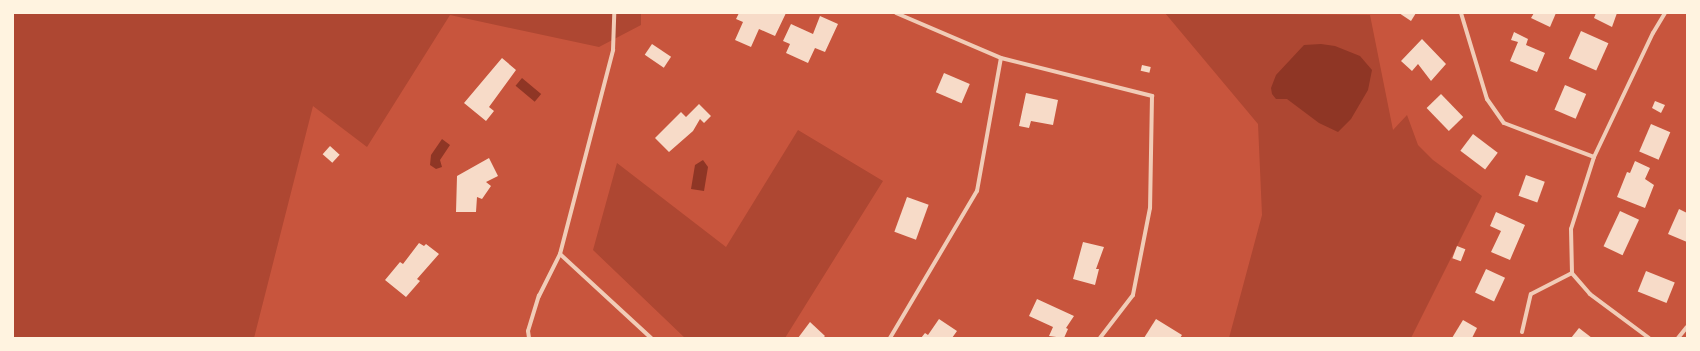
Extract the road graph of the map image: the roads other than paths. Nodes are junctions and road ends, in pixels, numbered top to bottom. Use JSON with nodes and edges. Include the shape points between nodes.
{"nodes":[{"id":1,"x":614,"y":13,"type":"edge"},
{"id":2,"x":896,"y":13,"type":"edge"},
{"id":3,"x":1461,"y":13,"type":"edge"},
{"id":4,"x":1665,"y":13,"type":"edge"},
{"id":5,"x":1001,"y":58,"type":"junction"},
{"id":6,"x":1594,"y":157,"type":"junction"},
{"id":7,"x":560,"y":254,"type":"junction"},
{"id":8,"x":1572,"y":273,"type":"junction"},
{"id":9,"x":1687,"y":327,"type":"edge"},
{"id":10,"x":1522,"y":332,"type":"dead end"},
{"id":11,"x":529,"y":338,"type":"edge"},
{"id":12,"x":650,"y":338,"type":"edge"},
{"id":13,"x":890,"y":338,"type":"edge"},
{"id":14,"x":1100,"y":338,"type":"edge"},
{"id":15,"x":1649,"y":338,"type":"edge"},
{"id":16,"x":1678,"y":338,"type":"edge"}],
"edges":[{"from":1,"to":7,"type":"street","via":[[613,50]]},
{"from":2,"to":5,"type":"street"},
{"from":3,"to":6,"type":"street","via":[[1487,99],[1504,123]]},
{"from":4,"to":6,"type":"street"},
{"from":5,"to":13,"type":"street","via":[[977,191]]},
{"from":5,"to":14,"type":"street","via":[[1152,96],[1150,208],[1133,295]]},
{"from":6,"to":8,"type":"street","via":[[1571,229]]},
{"from":7,"to":11,"type":"street","via":[[540,296],[528,331]]},
{"from":7,"to":12,"type":"street"},
{"from":8,"to":10,"type":"street","via":[[1531,294]]},
{"from":8,"to":15,"type":"street","via":[[1590,294]]},
{"from":9,"to":16,"type":"street"}]}
